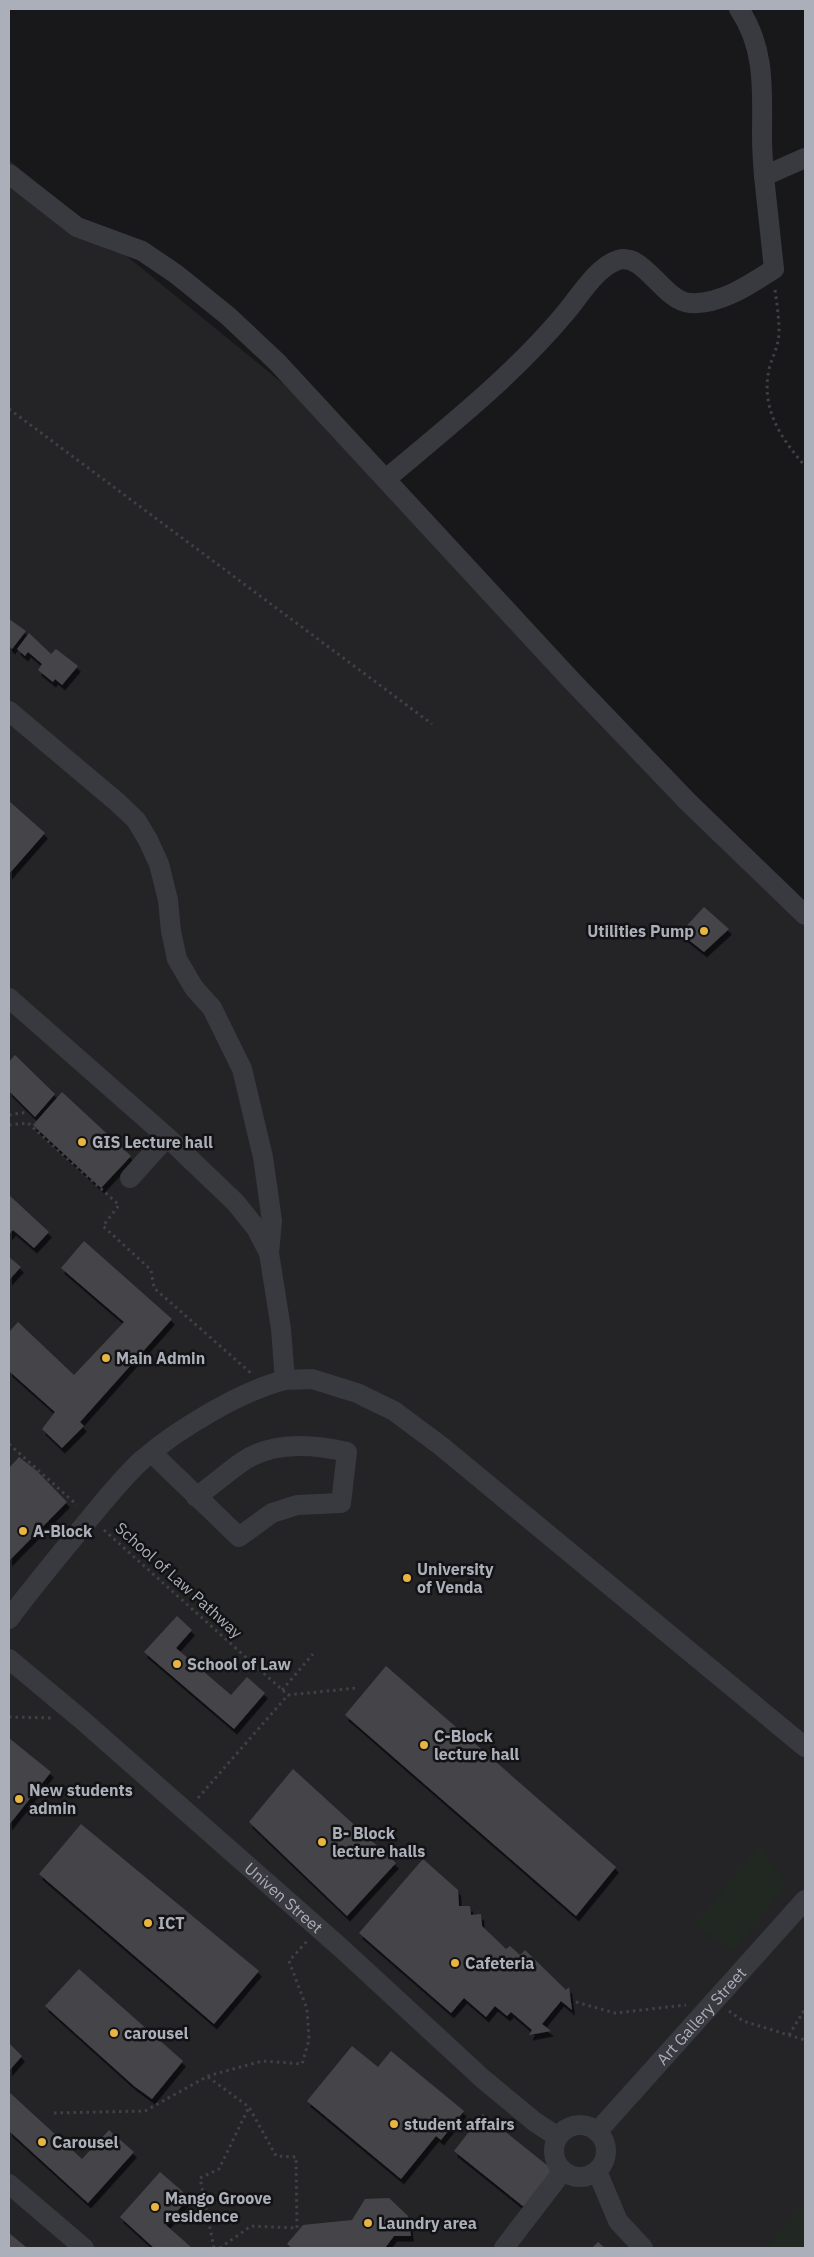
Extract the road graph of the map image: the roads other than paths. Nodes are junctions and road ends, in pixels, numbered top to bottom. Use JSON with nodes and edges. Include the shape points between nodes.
{"nodes":[{"id":1,"x":739,"y":9,"type":"edge"},
{"id":2,"x":805,"y":158,"type":"edge"},
{"id":3,"x":9,"y":174,"type":"edge"},
{"id":4,"x":764,"y":176,"type":"junction"},
{"id":5,"x":386,"y":479,"type":"junction"},
{"id":6,"x":9,"y":712,"type":"edge"},
{"id":7,"x":802,"y":905,"type":"edge"},
{"id":8,"x":9,"y":998,"type":"edge"},
{"id":9,"x":166,"y":1137,"type":"junction"},
{"id":10,"x":130,"y":1178,"type":"dead end"},
{"id":11,"x":269,"y":1254,"type":"junction"},
{"id":12,"x":285,"y":1380,"type":"junction"},
{"id":13,"x":152,"y":1453,"type":"junction"},
{"id":14,"x":196,"y":1497,"type":"junction"},
{"id":15,"x":9,"y":1619,"type":"edge"},
{"id":16,"x":9,"y":1659,"type":"edge"},
{"id":17,"x":805,"y":1747,"type":"edge"},
{"id":18,"x":805,"y":1900,"type":"edge"},
{"id":19,"x":597,"y":2132,"type":"junction"},
{"id":20,"x":558,"y":2137,"type":"junction"},
{"id":21,"x":563,"y":2171,"type":"junction"},
{"id":22,"x":597,"y":2171,"type":"junction"},
{"id":23,"x":9,"y":2184,"type":"edge"},
{"id":24,"x":84,"y":2248,"type":"edge"},
{"id":25,"x":504,"y":2248,"type":"edge"},
{"id":26,"x":643,"y":2248,"type":"edge"}],
"edges":[{"from":1,"to":4,"type":"street","via":[[757,46],[761,68]]},
{"from":2,"to":4,"type":"street"},
{"from":3,"to":5,"type":"street","via":[[77,227],[142,251],[228,316],[277,362]]},
{"from":4,"to":5,"type":"street","via":[[774,270],[720,298],[689,303],[677,300],[641,265],[619,259],[590,283],[510,372]]},
{"from":5,"to":7,"type":"street","via":[[688,802]]},
{"from":6,"to":11,"type":"street","via":[[117,802],[136,820],[148,840],[159,864],[168,900],[177,959],[194,988],[212,1008],[242,1069],[265,1165],[272,1221]]},
{"from":8,"to":9,"type":"street"},
{"from":9,"to":10,"type":"street"},
{"from":9,"to":11,"type":"street","via":[[236,1203],[256,1228]]},
{"from":11,"to":12,"type":"street"},
{"from":12,"to":13,"type":"street","via":[[265,1385],[224,1405]]},
{"from":12,"to":17,"type":"street","via":[[312,1379],[357,1393],[394,1411],[441,1446]]},
{"from":13,"to":14,"type":"street"},
{"from":13,"to":15,"type":"street","via":[[116,1486],[40,1576]]},
{"from":14,"to":14,"type":"street","via":[[244,1460],[277,1447],[322,1446],[347,1452],[341,1503],[297,1505],[272,1514],[239,1537]]},
{"from":16,"to":20,"type":"street","name":"Univen Street","via":[[318,1928],[483,2079]]},
{"from":18,"to":19,"type":"street","name":"Art Gallery Street"},
{"from":19,"to":20,"type":"street","via":[[584,2125],[576,2125]]},
{"from":19,"to":22,"type":"street","via":[[606,2151]]},
{"from":20,"to":21,"type":"street","via":[[555,2158]]},
{"from":21,"to":22,"type":"street","via":[[584,2177]]},
{"from":21,"to":25,"type":"street"},
{"from":22,"to":26,"type":"street","via":[[618,2221]]},
{"from":23,"to":24,"type":"street"}]}
